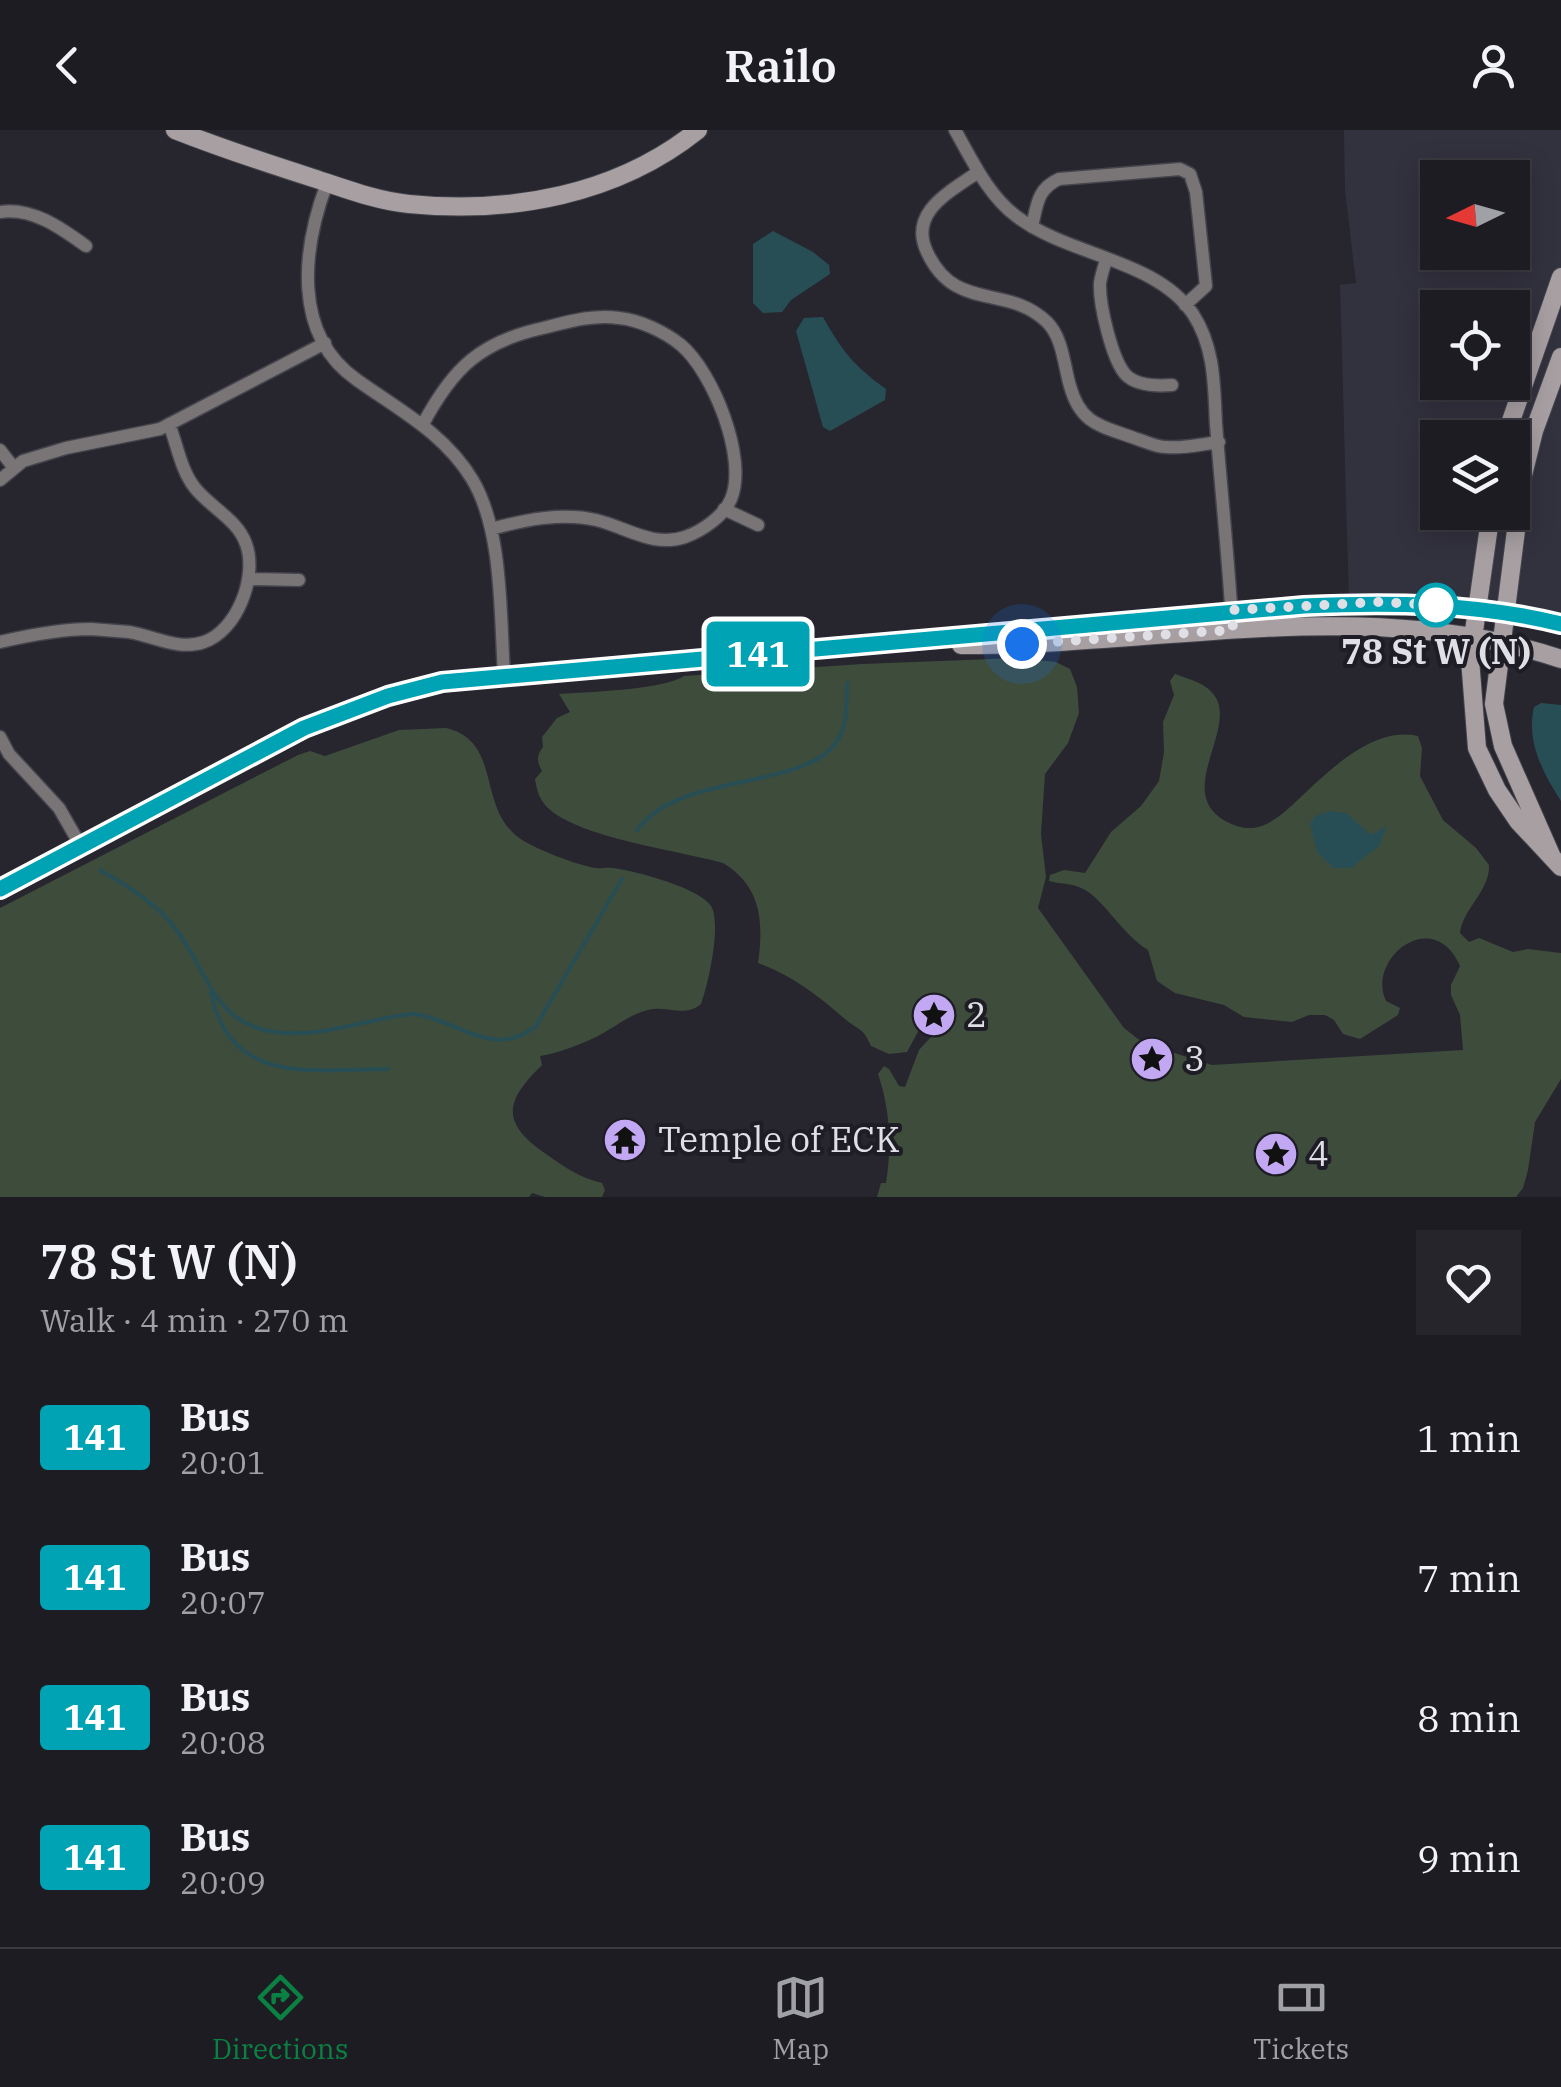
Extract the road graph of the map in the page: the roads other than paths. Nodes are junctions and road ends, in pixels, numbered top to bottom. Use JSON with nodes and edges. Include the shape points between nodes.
{"nodes":[{"id":1,"x":175,"y":130,"type":"edge"},
{"id":2,"x":698,"y":130,"type":"edge"},
{"id":3,"x":956,"y":130,"type":"edge"},
{"id":4,"x":978,"y":172,"type":"junction"},
{"id":5,"x":327,"y":183,"type":"junction"},
{"id":6,"x":0,"y":212,"type":"edge"},
{"id":7,"x":1032,"y":227,"type":"junction"},
{"id":8,"x":86,"y":246,"type":"dead end"},
{"id":9,"x":1106,"y":260,"type":"junction"},
{"id":10,"x":1561,"y":277,"type":"edge"},
{"id":11,"x":1185,"y":305,"type":"junction"},
{"id":12,"x":325,"y":343,"type":"junction"},
{"id":13,"x":1561,"y":357,"type":"edge"},
{"id":14,"x":1172,"y":385,"type":"dead end"},
{"id":15,"x":1511,"y":420,"type":"edge"},
{"id":16,"x":169,"y":424,"type":"junction"},
{"id":17,"x":423,"y":424,"type":"junction"},
{"id":18,"x":1219,"y":442,"type":"junction"},
{"id":19,"x":0,"y":450,"type":"edge"},
{"id":20,"x":14,"y":468,"type":"junction"},
{"id":21,"x":0,"y":480,"type":"edge"},
{"id":22,"x":724,"y":508,"type":"junction"},
{"id":23,"x":758,"y":525,"type":"dead end"},
{"id":24,"x":491,"y":529,"type":"junction"},
{"id":25,"x":1489,"y":530,"type":"edge"},
{"id":26,"x":248,"y":578,"type":"junction"},
{"id":27,"x":299,"y":580,"type":"dead end"},
{"id":28,"x":1478,"y":608,"type":"junction"},
{"id":29,"x":1232,"y":610,"type":"junction"},
{"id":30,"x":1503,"y":613,"type":"junction"},
{"id":31,"x":1561,"y":624,"type":"edge"},
{"id":32,"x":1233,"y":630,"type":"junction"},
{"id":33,"x":1473,"y":636,"type":"junction"},
{"id":34,"x":1499,"y":640,"type":"junction"},
{"id":35,"x":0,"y":642,"type":"edge"},
{"id":36,"x":886,"y":644,"type":"junction"},
{"id":37,"x":1561,"y":659,"type":"edge"},
{"id":38,"x":504,"y":674,"type":"junction"},
{"id":39,"x":0,"y":737,"type":"edge"},
{"id":40,"x":82,"y":848,"type":"junction"},
{"id":41,"x":1556,"y":861,"type":"edge"},
{"id":42,"x":0,"y":889,"type":"edge"}],
"edges":[{"from":1,"to":5,"type":"main road"},
{"from":2,"to":5,"type":"main road","via":[[666,156],[565,196],[483,207],[406,204]]},
{"from":3,"to":4,"type":"street"},
{"from":4,"to":7,"type":"street"},
{"from":4,"to":18,"type":"street","via":[[944,196],[921,230],[942,278],[1015,303],[1046,322],[1080,412],[1093,423],[1162,447]]},
{"from":5,"to":12,"type":"street","via":[[311,233],[307,287]]},
{"from":6,"to":8,"type":"street","via":[[38,216]]},
{"from":7,"to":9,"type":"street"},
{"from":7,"to":11,"type":"street","via":[[1040,193],[1058,180],[1180,169],[1190,174],[1206,286]]},
{"from":9,"to":11,"type":"street","via":[[1172,290]]},
{"from":9,"to":14,"type":"street","via":[[1100,284],[1117,360],[1128,377]]},
{"from":10,"to":15,"type":"main road"},
{"from":11,"to":18,"type":"street","via":[[1200,326],[1215,374]]},
{"from":12,"to":16,"type":"street"},
{"from":12,"to":17,"type":"street","via":[[353,378]]},
{"from":13,"to":30,"type":"main road","via":[[1523,475]]},
{"from":16,"to":20,"type":"street","via":[[66,448]]},
{"from":16,"to":26,"type":"street","via":[[195,488],[246,543]]},
{"from":17,"to":22,"type":"street","via":[[464,362],[490,347],[583,318],[619,318],[654,328],[705,372],[727,424],[733,460],[731,499]]},
{"from":17,"to":24,"type":"street","via":[[473,481]]},
{"from":18,"to":29,"type":"street"},
{"from":19,"to":20,"type":"street"},
{"from":20,"to":21,"type":"street"},
{"from":22,"to":23,"type":"street"},
{"from":22,"to":24,"type":"street","via":[[703,529],[666,541],[569,517]]},
{"from":24,"to":38,"type":"street"},
{"from":25,"to":28,"type":"main road"},
{"from":26,"to":27,"type":"street"},
{"from":26,"to":35,"type":"street","via":[[234,615],[205,642],[181,645],[90,629]]},
{"from":28,"to":29,"type":"main road","via":[[1379,602]]},
{"from":28,"to":30,"type":"main road"},
{"from":28,"to":33,"type":"main road"},
{"from":29,"to":32,"type":"street"},
{"from":29,"to":36,"type":"main road"},
{"from":30,"to":31,"type":"main road"},
{"from":30,"to":34,"type":"main road"},
{"from":32,"to":33,"type":"main road","via":[[1357,626]]},
{"from":32,"to":36,"type":"main road","via":[[1050,644]]},
{"from":33,"to":34,"type":"main road"},
{"from":33,"to":41,"type":"main road","via":[[1477,748],[1518,821]]},
{"from":34,"to":37,"type":"main road"},
{"from":34,"to":41,"type":"main road","via":[[1494,704],[1503,746]]},
{"from":36,"to":38,"type":"main road"},
{"from":38,"to":40,"type":"main road","via":[[417,687],[304,728]]},
{"from":39,"to":40,"type":"street","via":[[59,808]]},
{"from":40,"to":42,"type":"main road"}]}
